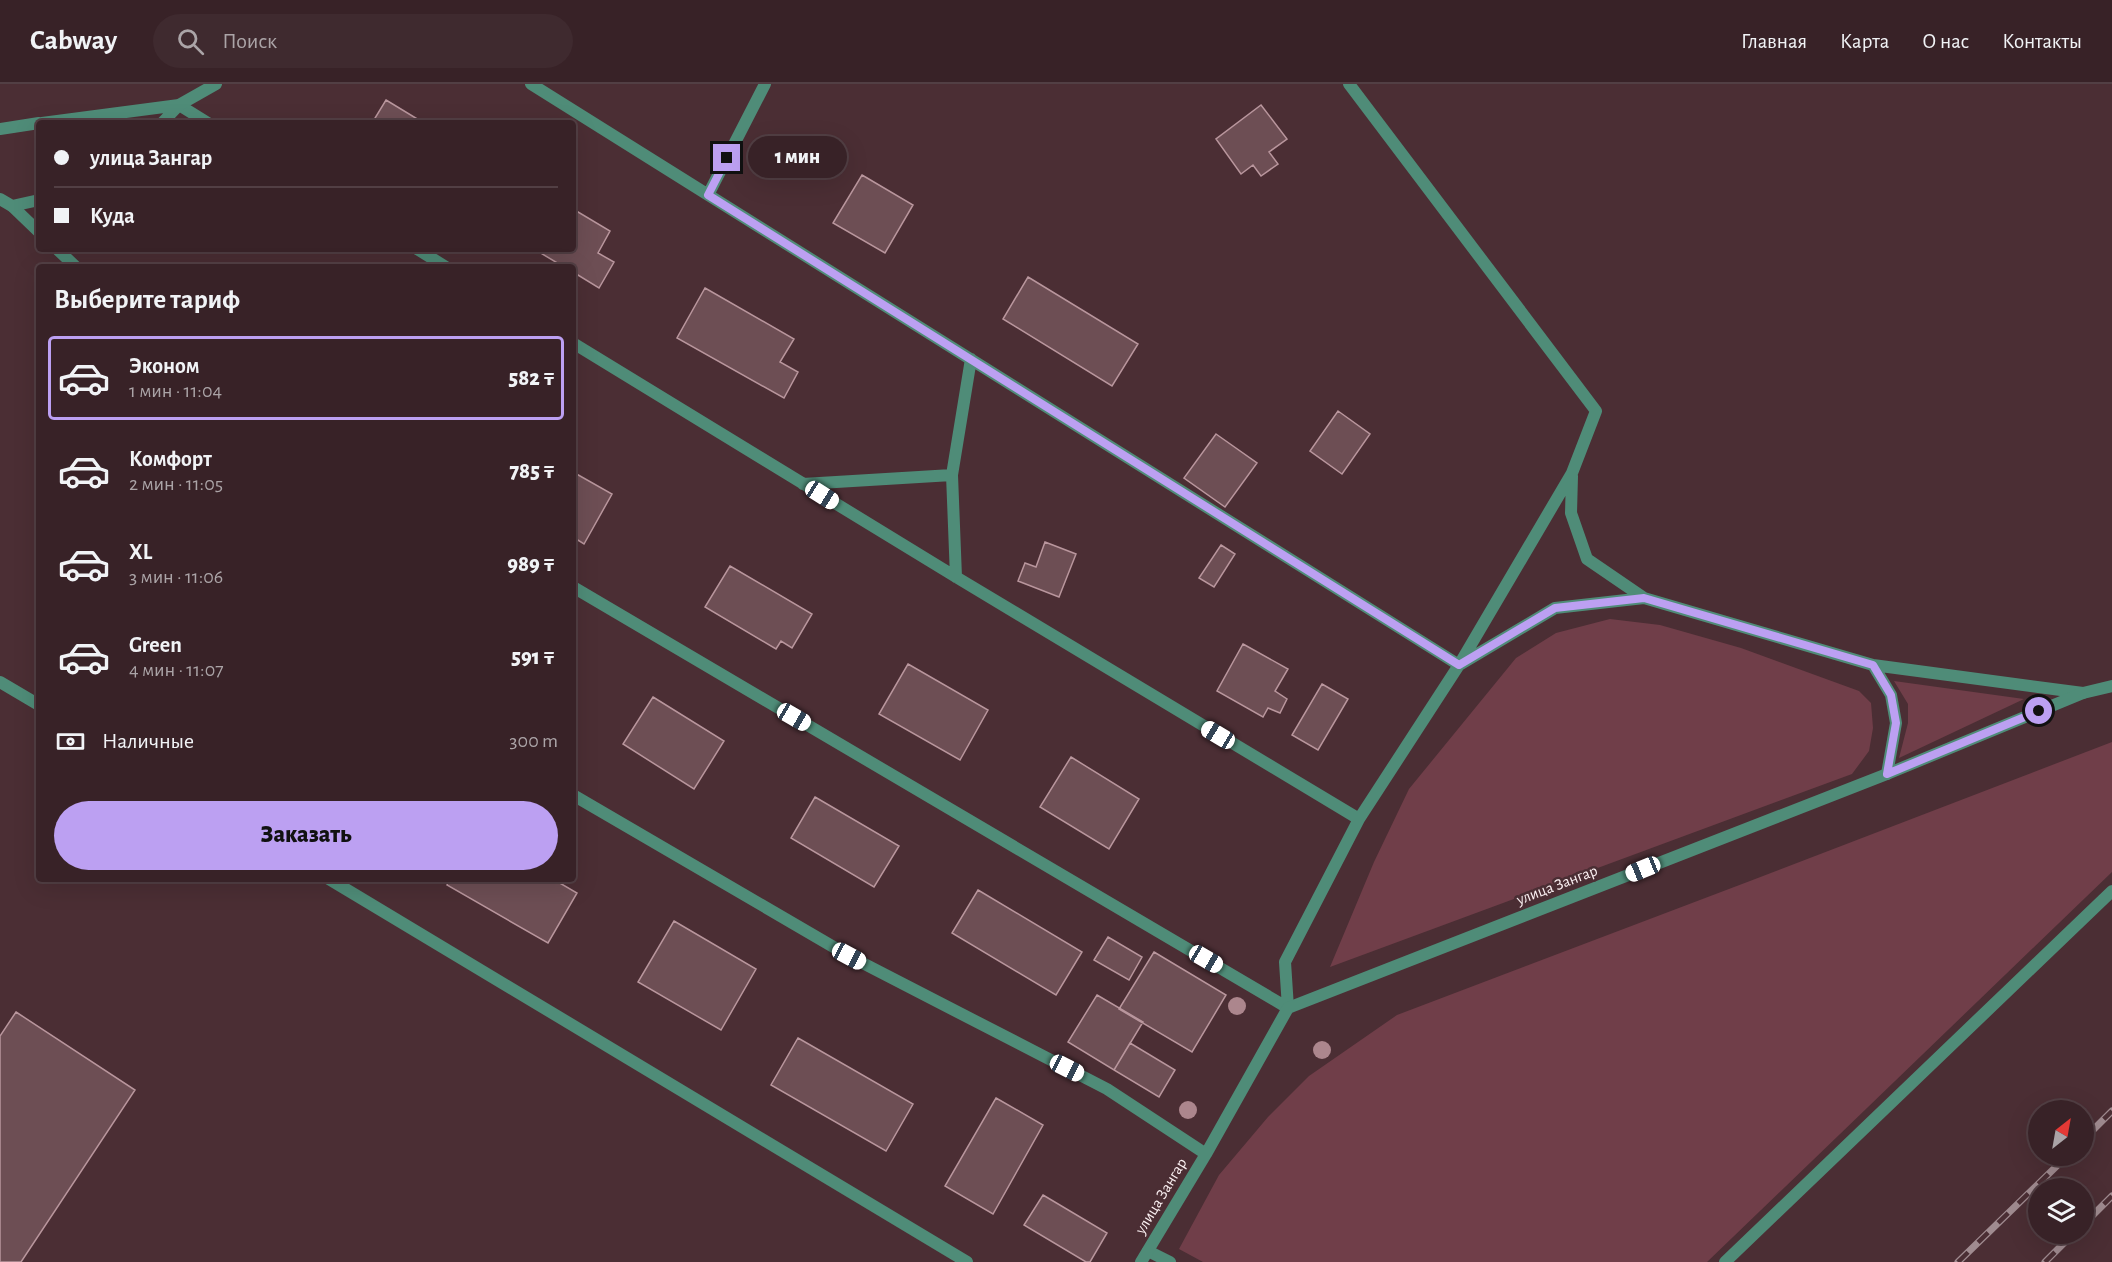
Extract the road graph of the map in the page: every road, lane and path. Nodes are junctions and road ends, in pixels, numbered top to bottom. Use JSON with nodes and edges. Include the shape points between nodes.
{"nodes":[{"id":1,"x":216,"y":84,"type":"edge"},
{"id":2,"x":531,"y":84,"type":"edge"},
{"id":3,"x":765,"y":84,"type":"edge"},
{"id":4,"x":1348,"y":84,"type":"edge"},
{"id":5,"x":179,"y":105,"type":"junction"},
{"id":6,"x":63,"y":120,"type":"edge"},
{"id":7,"x":165,"y":120,"type":"edge"},
{"id":8,"x":203,"y":120,"type":"edge"},
{"id":9,"x":36,"y":124,"type":"edge"},
{"id":10,"x":0,"y":129,"type":"edge"},
{"id":11,"x":708,"y":195,"type":"junction"},
{"id":12,"x":0,"y":199,"type":"edge"},
{"id":13,"x":36,"y":201,"type":"edge"},
{"id":14,"x":12,"y":206,"type":"junction"},
{"id":15,"x":36,"y":229,"type":"edge"},
{"id":16,"x":60,"y":252,"type":"edge"},
{"id":17,"x":422,"y":252,"type":"edge"},
{"id":18,"x":73,"y":264,"type":"edge"},
{"id":19,"x":441,"y":264,"type":"edge"},
{"id":20,"x":576,"y":346,"type":"edge"},
{"id":21,"x":971,"y":359,"type":"junction"},
{"id":22,"x":1572,"y":473,"type":"junction"},
{"id":23,"x":952,"y":474,"type":"junction"},
{"id":24,"x":803,"y":484,"type":"junction"},
{"id":25,"x":956,"y":577,"type":"junction"},
{"id":26,"x":576,"y":589,"type":"edge"},
{"id":27,"x":1644,"y":598,"type":"junction"},
{"id":28,"x":1459,"y":665,"type":"junction"},
{"id":29,"x":1873,"y":665,"type":"junction"},
{"id":30,"x":0,"y":682,"type":"edge"},
{"id":31,"x":2112,"y":686,"type":"edge"},
{"id":32,"x":2083,"y":693,"type":"junction"},
{"id":33,"x":36,"y":703,"type":"edge"},
{"id":34,"x":1887,"y":774,"type":"junction"},
{"id":35,"x":576,"y":797,"type":"edge"},
{"id":36,"x":1359,"y":819,"type":"junction"},
{"id":37,"x":334,"y":882,"type":"edge"},
{"id":38,"x":2112,"y":891,"type":"edge"},
{"id":39,"x":1288,"y":1008,"type":"junction"},
{"id":40,"x":1206,"y":1154,"type":"junction"},
{"id":41,"x":1144,"y":1256,"type":"edge"},
{"id":42,"x":966,"y":1262,"type":"edge"},
{"id":43,"x":1170,"y":1262,"type":"edge"},
{"id":44,"x":1725,"y":1262,"type":"edge"}],
"edges":[{"from":1,"to":5,"type":"street"},
{"from":2,"to":11,"type":"street"},
{"from":3,"to":11,"type":"street"},
{"from":4,"to":22,"type":"street","via":[[1596,411]]},
{"from":5,"to":6,"type":"street"},
{"from":5,"to":7,"type":"street"},
{"from":5,"to":8,"type":"street"},
{"from":9,"to":10,"type":"street"},
{"from":11,"to":21,"type":"street"},
{"from":12,"to":14,"type":"street"},
{"from":13,"to":14,"type":"street"},
{"from":14,"to":15,"type":"street"},
{"from":16,"to":18,"type":"street"},
{"from":17,"to":19,"type":"street"},
{"from":20,"to":24,"type":"street"},
{"from":21,"to":23,"type":"street"},
{"from":21,"to":28,"type":"street"},
{"from":22,"to":27,"type":"street","via":[[1571,513],[1587,559]]},
{"from":22,"to":28,"type":"street"},
{"from":23,"to":24,"type":"street"},
{"from":23,"to":25,"type":"street"},
{"from":24,"to":25,"type":"street"},
{"from":25,"to":36,"type":"street"},
{"from":26,"to":39,"type":"street"},
{"from":27,"to":28,"type":"street","via":[[1555,608]]},
{"from":27,"to":29,"type":"street"},
{"from":28,"to":36,"type":"street"},
{"from":29,"to":32,"type":"street"},
{"from":29,"to":34,"type":"street","via":[[1891,695],[1896,723]]},
{"from":30,"to":33,"type":"street"},
{"from":31,"to":32,"type":"street","name":"улица Зангар"},
{"from":32,"to":34,"type":"street","name":"улица Зангар"},
{"from":34,"to":39,"type":"street","name":"улица Зангар"},
{"from":35,"to":40,"type":"street","via":[[849,956],[1107,1089]]},
{"from":36,"to":39,"type":"street","via":[[1285,962]]},
{"from":37,"to":42,"type":"street"},
{"from":38,"to":44,"type":"street"},
{"from":39,"to":40,"type":"street","name":"улица Зангар"},
{"from":40,"to":41,"type":"street","name":"улица Зангар"},
{"from":41,"to":43,"type":"street"}]}
